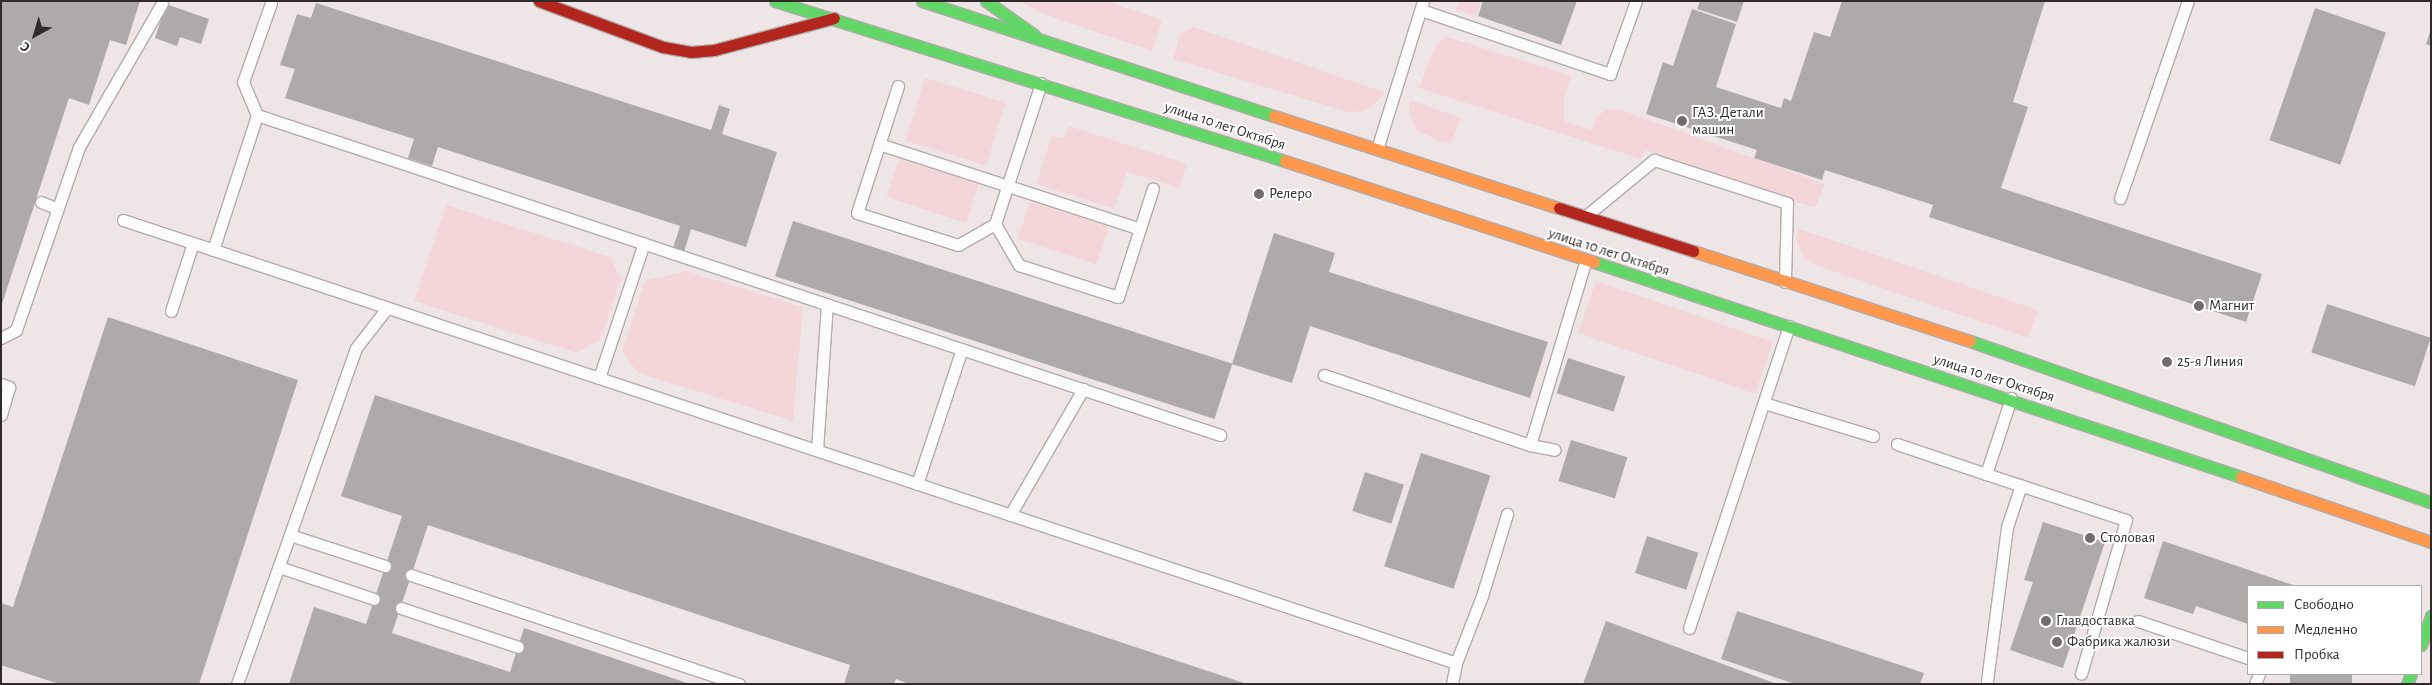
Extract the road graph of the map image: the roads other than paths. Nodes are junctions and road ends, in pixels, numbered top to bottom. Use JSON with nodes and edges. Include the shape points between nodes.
{"nodes":[{"id":1,"x":539,"y":1,"type":"edge"},
{"id":2,"x":775,"y":1,"type":"edge"},
{"id":3,"x":922,"y":1,"type":"edge"},
{"id":4,"x":986,"y":1,"type":"edge"},
{"id":5,"x":1636,"y":1,"type":"edge"},
{"id":6,"x":2188,"y":1,"type":"edge"},
{"id":7,"x":162,"y":3,"type":"dead end"},
{"id":8,"x":271,"y":3,"type":"dead end"},
{"id":9,"x":1422,"y":6,"type":"edge"},
{"id":10,"x":834,"y":18,"type":"junction"},
{"id":11,"x":1041,"y":40,"type":"junction"},
{"id":12,"x":1041,"y":83,"type":"junction"},
{"id":13,"x":898,"y":86,"type":"dead end"},
{"id":14,"x":257,"y":115,"type":"junction"},
{"id":15,"x":879,"y":144,"type":"junction"},
{"id":16,"x":1377,"y":149,"type":"junction"},
{"id":17,"x":1008,"y":186,"type":"junction"},
{"id":18,"x":1153,"y":188,"type":"dead end"},
{"id":19,"x":2120,"y":198,"type":"dead end"},
{"id":20,"x":40,"y":202,"type":"dead end"},
{"id":21,"x":58,"y":209,"type":"junction"},
{"id":22,"x":1585,"y":217,"type":"junction"},
{"id":23,"x":123,"y":220,"type":"dead end"},
{"id":24,"x":995,"y":224,"type":"junction"},
{"id":25,"x":1140,"y":229,"type":"junction"},
{"id":26,"x":193,"y":243,"type":"junction"},
{"id":27,"x":644,"y":243,"type":"junction"},
{"id":28,"x":213,"y":250,"type":"junction"},
{"id":29,"x":1586,"y":260,"type":"junction"},
{"id":30,"x":1785,"y":282,"type":"junction"},
{"id":31,"x":827,"y":304,"type":"junction"},
{"id":32,"x":387,"y":308,"type":"junction"},
{"id":33,"x":171,"y":311,"type":"dead end"},
{"id":34,"x":1789,"y":326,"type":"junction"},
{"id":35,"x":1,"y":338,"type":"edge"},
{"id":36,"x":962,"y":349,"type":"junction"},
{"id":37,"x":1324,"y":375,"type":"dead end"},
{"id":38,"x":599,"y":378,"type":"junction"},
{"id":39,"x":1,"y":384,"type":"edge"},
{"id":40,"x":1083,"y":389,"type":"junction"},
{"id":41,"x":2011,"y":398,"type":"junction"},
{"id":42,"x":1764,"y":403,"type":"junction"},
{"id":43,"x":1,"y":414,"type":"edge"},
{"id":44,"x":1220,"y":434,"type":"dead end"},
{"id":45,"x":1873,"y":436,"type":"dead end"},
{"id":46,"x":1897,"y":444,"type":"dead end"},
{"id":47,"x":1530,"y":446,"type":"junction"},
{"id":48,"x":817,"y":450,"type":"junction"},
{"id":49,"x":1554,"y":450,"type":"dead end"},
{"id":50,"x":1986,"y":474,"type":"junction"},
{"id":51,"x":917,"y":484,"type":"junction"},
{"id":52,"x":2021,"y":485,"type":"junction"},
{"id":53,"x":2431,"y":502,"type":"edge"},
{"id":54,"x":1507,"y":514,"type":"dead end"},
{"id":55,"x":1010,"y":515,"type":"junction"},
{"id":56,"x":290,"y":535,"type":"junction"},
{"id":57,"x":2431,"y":542,"type":"edge"},
{"id":58,"x":385,"y":566,"type":"dead end"},
{"id":59,"x":279,"y":567,"type":"junction"},
{"id":60,"x":411,"y":575,"type":"dead end"},
{"id":61,"x":374,"y":599,"type":"dead end"},
{"id":62,"x":401,"y":608,"type":"dead end"},
{"id":63,"x":2431,"y":616,"type":"edge"},
{"id":64,"x":2138,"y":621,"type":"dead end"},
{"id":65,"x":1689,"y":628,"type":"dead end"},
{"id":66,"x":2422,"y":642,"type":"edge"},
{"id":67,"x":518,"y":647,"type":"dead end"},
{"id":68,"x":2247,"y":658,"type":"edge"},
{"id":69,"x":1456,"y":663,"type":"junction"},
{"id":70,"x":2081,"y":674,"type":"dead end"},
{"id":71,"x":1987,"y":681,"type":"dead end"},
{"id":72,"x":237,"y":684,"type":"edge"},
{"id":73,"x":739,"y":684,"type":"edge"},
{"id":74,"x":1452,"y":684,"type":"edge"}],
"edges":[{"from":1,"to":10,"type":"main road","via":[[663,46],[691,52],[714,50]]},
{"from":2,"to":10,"type":"main road","name":"улица 10 лет Октября"},
{"from":3,"to":11,"type":"main road","name":"улица 10 лет Октября"},
{"from":4,"to":11,"type":"main road"},
{"from":5,"to":9,"type":"lane","via":[[1610,74]]},
{"from":6,"to":19,"type":"lane"},
{"from":7,"to":21,"type":"lane","via":[[79,147]]},
{"from":8,"to":14,"type":"lane","via":[[243,82]]},
{"from":9,"to":16,"type":"lane"},
{"from":10,"to":12,"type":"main road","name":"улица 10 лет Октября"},
{"from":11,"to":16,"type":"main road","name":"улица 10 лет Октября"},
{"from":12,"to":17,"type":"lane"},
{"from":12,"to":29,"type":"main road","name":"улица 10 лет Октября"},
{"from":13,"to":15,"type":"lane"},
{"from":14,"to":27,"type":"lane"},
{"from":14,"to":28,"type":"lane"},
{"from":15,"to":17,"type":"lane"},
{"from":15,"to":24,"type":"lane","via":[[857,213],[958,245]]},
{"from":16,"to":22,"type":"main road","name":"улица 10 лет Октября"},
{"from":17,"to":24,"type":"lane"},
{"from":17,"to":25,"type":"lane"},
{"from":18,"to":25,"type":"lane"},
{"from":20,"to":21,"type":"lane"},
{"from":21,"to":35,"type":"lane","via":[[16,330]]},
{"from":22,"to":30,"type":"main road","name":"улица 10 лет Октября"},
{"from":22,"to":30,"type":"lane","via":[[1654,160],[1787,203]]},
{"from":23,"to":26,"type":"lane"},
{"from":24,"to":25,"type":"lane","via":[[1019,265],[1118,297]]},
{"from":26,"to":28,"type":"lane"},
{"from":26,"to":33,"type":"lane"},
{"from":27,"to":31,"type":"lane"},
{"from":27,"to":38,"type":"lane"},
{"from":28,"to":32,"type":"lane"},
{"from":29,"to":34,"type":"main road","name":"улица 10 лет Октября"},
{"from":29,"to":47,"type":"lane"},
{"from":30,"to":53,"type":"main road","name":"улица 10 лет Октября","via":[[2024,359]]},
{"from":31,"to":36,"type":"lane"},
{"from":31,"to":48,"type":"lane"},
{"from":32,"to":38,"type":"lane"},
{"from":32,"to":56,"type":"lane","via":[[356,348]]},
{"from":34,"to":41,"type":"main road","name":"улица 10 лет Октября"},
{"from":34,"to":42,"type":"lane"},
{"from":36,"to":40,"type":"lane"},
{"from":36,"to":51,"type":"lane"},
{"from":37,"to":47,"type":"lane"},
{"from":38,"to":48,"type":"lane"},
{"from":39,"to":43,"type":"lane","via":[[8,387]]},
{"from":40,"to":44,"type":"lane"},
{"from":40,"to":55,"type":"lane"},
{"from":41,"to":50,"type":"lane"},
{"from":41,"to":57,"type":"main road","name":"улица 10 лет Октября"},
{"from":42,"to":45,"type":"lane"},
{"from":42,"to":65,"type":"lane"},
{"from":46,"to":50,"type":"lane"},
{"from":47,"to":49,"type":"lane"},
{"from":48,"to":51,"type":"lane"},
{"from":50,"to":52,"type":"lane"},
{"from":51,"to":55,"type":"lane"},
{"from":52,"to":70,"type":"lane","via":[[2126,520]]},
{"from":52,"to":71,"type":"lane","via":[[2007,528]]},
{"from":54,"to":69,"type":"lane","via":[[1482,596]]},
{"from":55,"to":69,"type":"lane"},
{"from":56,"to":58,"type":"lane"},
{"from":56,"to":59,"type":"lane"},
{"from":59,"to":61,"type":"lane"},
{"from":59,"to":72,"type":"lane"},
{"from":60,"to":73,"type":"lane"},
{"from":62,"to":67,"type":"lane"},
{"from":63,"to":66,"type":"main road"},
{"from":64,"to":68,"type":"lane"},
{"from":69,"to":74,"type":"lane"}]}
